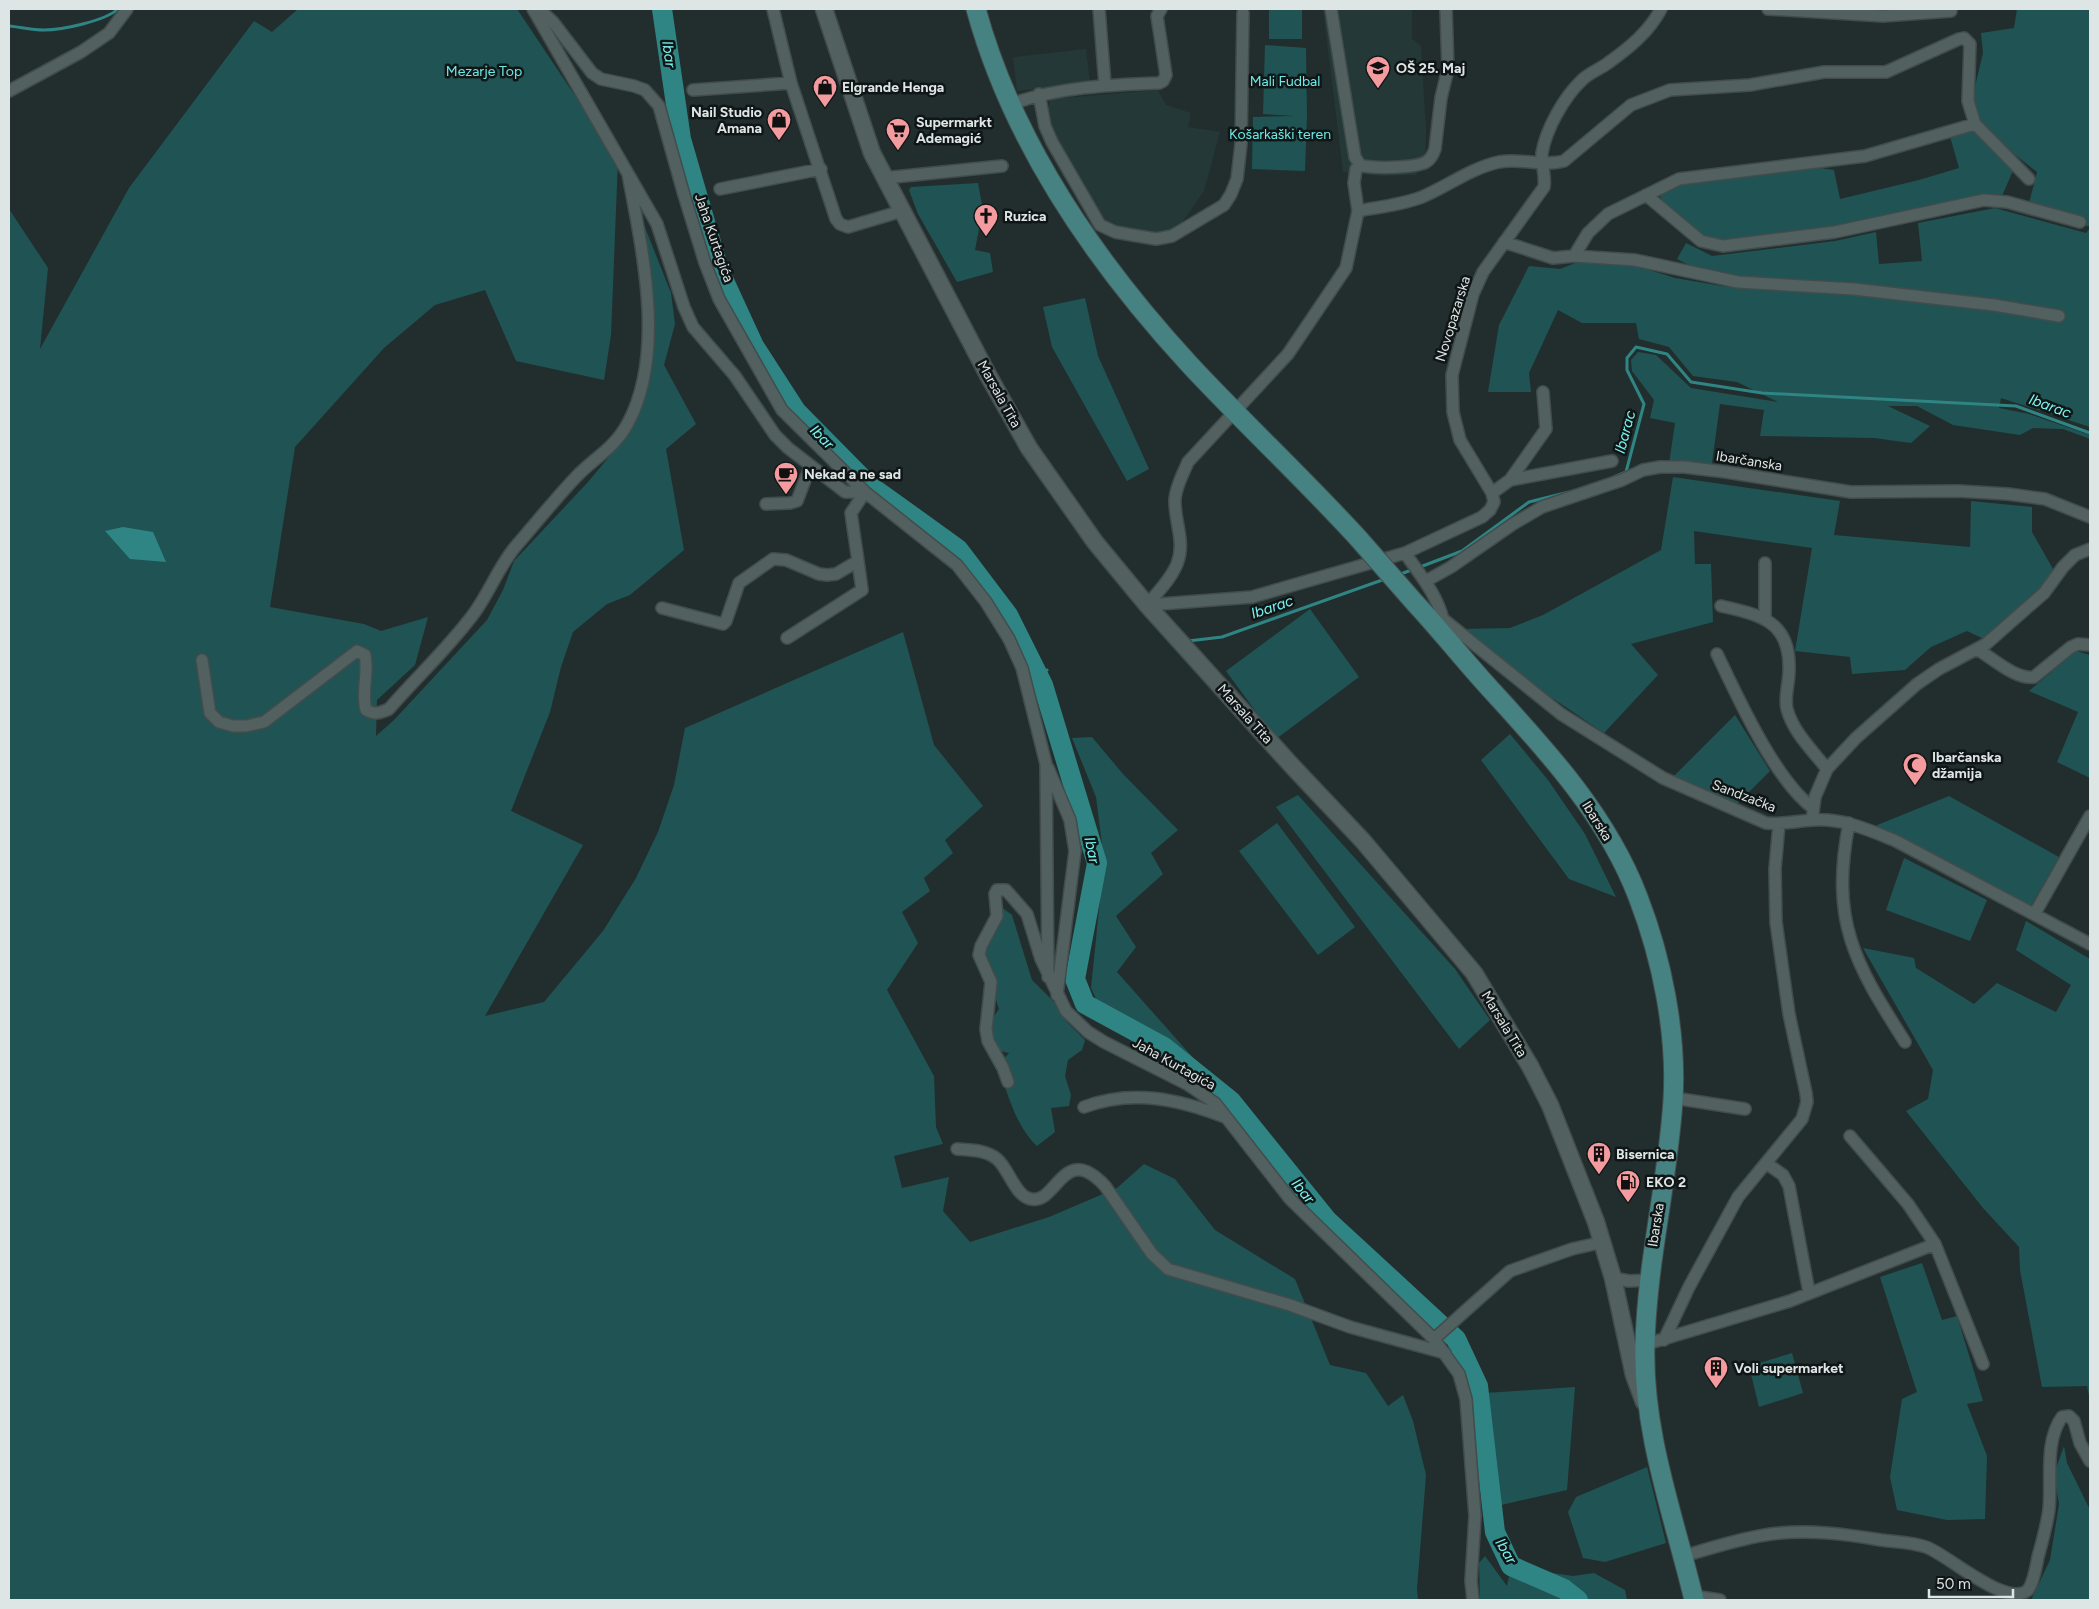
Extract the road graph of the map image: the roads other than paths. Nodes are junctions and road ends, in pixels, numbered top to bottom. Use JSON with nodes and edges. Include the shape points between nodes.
{"nodes":[{"id":1,"x":127,"y":9,"type":"edge"},
{"id":2,"x":533,"y":9,"type":"edge"},
{"id":3,"x":539,"y":9,"type":"edge"},
{"id":4,"x":773,"y":9,"type":"edge"},
{"id":5,"x":824,"y":9,"type":"edge"},
{"id":6,"x":976,"y":9,"type":"edge"},
{"id":7,"x":1099,"y":9,"type":"edge"},
{"id":8,"x":1161,"y":9,"type":"edge"},
{"id":9,"x":1331,"y":9,"type":"edge"},
{"id":10,"x":1446,"y":9,"type":"edge"},
{"id":11,"x":1661,"y":9,"type":"edge"},
{"id":12,"x":1768,"y":9,"type":"edge"},
{"id":13,"x":1951,"y":11,"type":"dead end"},
{"id":14,"x":1243,"y":13,"type":"dead end"},
{"id":15,"x":791,"y":83,"type":"junction"},
{"id":16,"x":1105,"y":85,"type":"junction"},
{"id":17,"x":693,"y":90,"type":"dead end"},
{"id":18,"x":9,"y":91,"type":"edge"},
{"id":19,"x":1039,"y":94,"type":"junction"},
{"id":20,"x":1011,"y":104,"type":"junction"},
{"id":21,"x":1975,"y":124,"type":"junction"},
{"id":22,"x":1542,"y":164,"type":"junction"},
{"id":23,"x":1360,"y":165,"type":"junction"},
{"id":24,"x":1002,"y":166,"type":"dead end"},
{"id":25,"x":821,"y":169,"type":"junction"},
{"id":26,"x":628,"y":174,"type":"junction"},
{"id":27,"x":884,"y":178,"type":"junction"},
{"id":28,"x":2029,"y":179,"type":"dead end"},
{"id":29,"x":720,"y":189,"type":"dead end"},
{"id":30,"x":1646,"y":195,"type":"junction"},
{"id":31,"x":902,"y":211,"type":"junction"},
{"id":32,"x":1358,"y":211,"type":"junction"},
{"id":33,"x":2080,"y":222,"type":"dead end"},
{"id":34,"x":1504,"y":242,"type":"junction"},
{"id":35,"x":1574,"y":256,"type":"junction"},
{"id":36,"x":2059,"y":316,"type":"dead end"},
{"id":37,"x":1543,"y":392,"type":"dead end"},
{"id":38,"x":1237,"y":411,"type":"junction"},
{"id":39,"x":1612,"y":460,"type":"dead end"},
{"id":40,"x":810,"y":467,"type":"junction"},
{"id":41,"x":1510,"y":480,"type":"junction"},
{"id":42,"x":865,"y":492,"type":"junction"},
{"id":43,"x":1492,"y":493,"type":"junction"},
{"id":44,"x":766,"y":504,"type":"dead end"},
{"id":45,"x":2090,"y":517,"type":"edge"},
{"id":46,"x":2090,"y":549,"type":"edge"},
{"id":47,"x":1408,"y":557,"type":"junction"},
{"id":48,"x":858,"y":561,"type":"junction"},
{"id":49,"x":1765,"y":563,"type":"dead end"},
{"id":50,"x":1423,"y":577,"type":"junction"},
{"id":51,"x":1147,"y":605,"type":"junction"},
{"id":52,"x":1721,"y":606,"type":"dead end"},
{"id":53,"x":662,"y":608,"type":"dead end"},
{"id":54,"x":1765,"y":618,"type":"junction"},
{"id":55,"x":1439,"y":622,"type":"junction"},
{"id":56,"x":788,"y":638,"type":"dead end"},
{"id":57,"x":2090,"y":644,"type":"edge"},
{"id":58,"x":1977,"y":649,"type":"junction"},
{"id":59,"x":1717,"y":654,"type":"dead end"},
{"id":60,"x":202,"y":660,"type":"dead end"},
{"id":61,"x":1046,"y":764,"type":"junction"},
{"id":62,"x":1827,"y":770,"type":"junction"},
{"id":63,"x":1813,"y":814,"type":"junction"},
{"id":64,"x":2090,"y":816,"type":"edge"},
{"id":65,"x":1849,"y":823,"type":"junction"},
{"id":66,"x":1779,"y":824,"type":"junction"},
{"id":67,"x":2035,"y":914,"type":"junction"},
{"id":68,"x":2090,"y":944,"type":"edge"},
{"id":69,"x":1048,"y":977,"type":"junction"},
{"id":70,"x":1057,"y":995,"type":"junction"},
{"id":71,"x":1905,"y":1042,"type":"dead end"},
{"id":72,"x":1008,"y":1082,"type":"dead end"},
{"id":73,"x":1674,"y":1098,"type":"junction"},
{"id":74,"x":1084,"y":1107,"type":"dead end"},
{"id":75,"x":1746,"y":1109,"type":"dead end"},
{"id":76,"x":1226,"y":1117,"type":"junction"},
{"id":77,"x":1850,"y":1136,"type":"dead end"},
{"id":78,"x":957,"y":1149,"type":"dead end"},
{"id":79,"x":1766,"y":1163,"type":"junction"},
{"id":80,"x":1603,"y":1242,"type":"junction"},
{"id":81,"x":1935,"y":1244,"type":"junction"},
{"id":82,"x":1612,"y":1278,"type":"junction"},
{"id":83,"x":1648,"y":1280,"type":"junction"},
{"id":84,"x":1810,"y":1292,"type":"junction"},
{"id":85,"x":1438,"y":1336,"type":"junction"},
{"id":86,"x":1664,"y":1340,"type":"junction"},
{"id":87,"x":1636,"y":1346,"type":"junction"},
{"id":88,"x":1445,"y":1352,"type":"junction"},
{"id":89,"x":1982,"y":1364,"type":"dead end"},
{"id":90,"x":2090,"y":1461,"type":"edge"},
{"id":91,"x":1683,"y":1556,"type":"junction"},
{"id":92,"x":1693,"y":1598,"type":"edge"},
{"id":93,"x":1473,"y":1600,"type":"edge"},
{"id":94,"x":1720,"y":1600,"type":"edge"}],
"edges":[{"from":1,"to":18,"type":"street","via":[[109,33]]},
{"from":2,"to":26,"type":"street"},
{"from":3,"to":42,"type":"street","name":"Jaha Kurtagića","via":[[592,73],[601,80],[645,90],[659,106],[705,263],[723,306],[782,410]]},
{"from":4,"to":15,"type":"street"},
{"from":5,"to":27,"type":"street","name":"Marsala Tita","via":[[872,152]]},
{"from":6,"to":20,"type":"main road","name":"Ibarska","via":[[989,54]]},
{"from":7,"to":16,"type":"street"},
{"from":8,"to":16,"type":"street","via":[[1157,16],[1166,75],[1163,81]]},
{"from":9,"to":23,"type":"street","via":[[1341,83],[1355,157]]},
{"from":10,"to":23,"type":"street","via":[[1448,69],[1432,157],[1419,165]]},
{"from":11,"to":22,"type":"street","name":"Novopazarska","via":[[1634,43],[1582,79],[1552,126],[1542,152]]},
{"from":12,"to":13,"type":"street","via":[[1876,16]]},
{"from":14,"to":19,"type":"street","via":[[1241,144],[1237,179],[1224,205],[1172,236],[1156,239],[1115,232],[1100,225],[1052,142]]},
{"from":15,"to":17,"type":"street"},
{"from":15,"to":25,"type":"street"},
{"from":16,"to":19,"type":"street"},
{"from":19,"to":20,"type":"street"},
{"from":20,"to":38,"type":"main road","name":"Ibarska","via":[[1074,221],[1158,330]]},
{"from":21,"to":22,"type":"street","via":[[1968,101],[1970,44],[1964,38],[1886,72],[1824,72],[1750,85],[1670,90],[1631,105],[1564,161]]},
{"from":21,"to":28,"type":"street"},
{"from":21,"to":30,"type":"street","via":[[1865,156],[1679,179]]},
{"from":22,"to":32,"type":"street","via":[[1525,160],[1500,162],[1402,204]]},
{"from":22,"to":34,"type":"street","name":"Novopazarska","via":[[1546,177],[1544,187]]},
{"from":23,"to":32,"type":"street","via":[[1356,169],[1354,183]]},
{"from":24,"to":27,"type":"street"},
{"from":25,"to":29,"type":"street"},
{"from":25,"to":31,"type":"street","via":[[836,219],[844,226]]},
{"from":26,"to":40,"type":"street","via":[[657,224],[693,327],[735,376],[775,435]]},
{"from":26,"to":60,"type":"street","via":[[643,260],[649,338],[641,390],[628,423],[614,442],[577,476],[507,557],[466,624],[389,710],[379,714],[366,710],[367,662],[365,655],[357,651],[264,722],[233,726],[219,722],[210,713]]},
{"from":27,"to":31,"type":"street","name":"Marsala Tita"},
{"from":30,"to":33,"type":"street","via":[[1701,241],[1723,246],[1835,232],[1984,200],[2007,202]]},
{"from":30,"to":35,"type":"street","via":[[1608,214],[1588,233]]},
{"from":31,"to":51,"type":"street","name":"Marsala Tita","via":[[1029,448],[1095,542]]},
{"from":32,"to":38,"type":"street","via":[[1346,268],[1288,354]]},
{"from":34,"to":35,"type":"street","via":[[1553,258]]},
{"from":34,"to":43,"type":"street","name":"Novopazarska","via":[[1483,272],[1473,294],[1452,375],[1453,412],[1460,440]]},
{"from":35,"to":36,"type":"street","via":[[1635,260],[1738,282],[1854,289],[1994,304]]},
{"from":37,"to":41,"type":"street","via":[[1546,429]]},
{"from":38,"to":51,"type":"street","via":[[1188,462],[1178,484],[1175,509],[1181,540],[1176,565]]},
{"from":38,"to":55,"type":"main road","name":"Ibarska","bridge":true,"via":[[1303,478],[1415,602]]},
{"from":39,"to":41,"type":"street"},
{"from":40,"to":42,"type":"street","via":[[845,492]]},
{"from":40,"to":44,"type":"street","via":[[796,500]]},
{"from":41,"to":43,"type":"street"},
{"from":42,"to":48,"type":"street","via":[[851,513]]},
{"from":42,"to":61,"type":"street","name":"Jaha Kurtagića","via":[[957,565],[986,602],[1022,668]]},
{"from":43,"to":47,"type":"street","via":[[1494,502],[1490,510]]},
{"from":45,"to":50,"type":"street","name":"Ibarčanska","via":[[2045,499],[2008,494],[1851,492],[1726,472],[1660,467],[1643,470],[1542,507],[1451,567]]},
{"from":46,"to":58,"type":"street","via":[[2076,555],[2020,616]]},
{"from":47,"to":50,"type":"street"},
{"from":47,"to":51,"type":"street","via":[[1252,597]]},
{"from":48,"to":53,"type":"street","via":[[836,574],[827,575],[786,560],[774,560],[739,583],[723,624]]},
{"from":48,"to":56,"type":"street","via":[[862,590]]},
{"from":49,"to":54,"type":"street"},
{"from":50,"to":55,"type":"street"},
{"from":51,"to":80,"type":"street","name":"Marsala Tita","via":[[1363,841],[1474,973],[1550,1105]]},
{"from":52,"to":54,"type":"street"},
{"from":54,"to":62,"type":"street","via":[[1780,632],[1787,646],[1786,698],[1791,721]]},
{"from":55,"to":66,"type":"street","name":"Sandzačka","via":[[1561,714],[1663,778],[1740,813],[1766,823]]},
{"from":55,"to":73,"type":"main road","name":"Ibarska","via":[[1550,755],[1596,816],[1638,896],[1662,975]]},
{"from":57,"to":58,"type":"street","via":[[2078,644],[2034,677],[2028,678]]},
{"from":58,"to":62,"type":"street","via":[[1917,684],[1856,738]]},
{"from":59,"to":63,"type":"street","via":[[1759,737]]},
{"from":61,"to":69,"type":"street","name":"Jaha Kurtagića"},
{"from":61,"to":70,"type":"street","name":"Jaha Kurtagića","via":[[1070,820],[1075,851]]},
{"from":62,"to":63,"type":"street","via":[[1820,783]]},
{"from":63,"to":65,"type":"street","name":"Sandzačka"},
{"from":63,"to":66,"type":"street","name":"Sandzačka"},
{"from":64,"to":67,"type":"street"},
{"from":65,"to":67,"type":"street","name":"Sandzačka","via":[[1896,841]]},
{"from":65,"to":71,"type":"street","via":[[1841,890],[1847,926],[1860,968]]},
{"from":66,"to":79,"type":"street","via":[[1775,892],[1778,941],[1807,1102],[1802,1118]]},
{"from":67,"to":68,"type":"street","name":"Sandzačka"},
{"from":69,"to":70,"type":"street"},
{"from":69,"to":72,"type":"street","via":[[1027,914],[1006,890],[997,890],[997,916],[979,955],[991,982],[986,1029],[988,1041]]},
{"from":70,"to":76,"type":"street","name":"Jaha Kurtagića","via":[[1066,1011],[1088,1032],[1188,1084],[1215,1103]]},
{"from":73,"to":75,"type":"street"},
{"from":73,"to":83,"type":"main road","name":"Ibarska"},
{"from":74,"to":76,"type":"street","via":[[1104,1101],[1159,1097]]},
{"from":76,"to":85,"type":"street","name":"Jaha Kurtagića","via":[[1290,1199]]},
{"from":77,"to":81,"type":"street","via":[[1908,1204]]},
{"from":78,"to":88,"type":"street","via":[[981,1151],[996,1158],[1028,1199],[1038,1200],[1047,1195],[1067,1172],[1084,1171],[1096,1176],[1159,1264],[1168,1269],[1290,1305],[1350,1327]]},
{"from":79,"to":84,"type":"street","via":[[1783,1175],[1789,1186]]},
{"from":79,"to":86,"type":"street","via":[[1738,1198]]},
{"from":80,"to":82,"type":"street","name":"Marsala Tita"},
{"from":80,"to":85,"type":"street","via":[[1572,1249],[1510,1271]]},
{"from":81,"to":84,"type":"street"},
{"from":81,"to":89,"type":"street"},
{"from":82,"to":83,"type":"street"},
{"from":82,"to":87,"type":"street","name":"Marsala Tita"},
{"from":83,"to":87,"type":"main road","name":"Ibarska"},
{"from":84,"to":86,"type":"street"},
{"from":85,"to":88,"type":"street","name":"Jaha Kurtagića"},
{"from":86,"to":87,"type":"street"},
{"from":87,"to":91,"type":"main road","name":"Ibarska","via":[[1660,1470]]},
{"from":88,"to":93,"type":"street","name":"Jaha Kurtagića","via":[[1459,1374],[1466,1399],[1475,1516],[1470,1581]]},
{"from":90,"to":91,"type":"street","via":[[2080,1443],[2074,1421],[2069,1416],[2062,1417],[2053,1444],[2049,1512],[2036,1567],[2029,1588],[2022,1595],[1999,1592],[1978,1583],[1942,1554],[1925,1547],[1849,1535],[1774,1534],[1746,1538]]},
{"from":91,"to":92,"type":"main road","name":"Ibarska"},
{"from":92,"to":94,"type":"street"}]}
